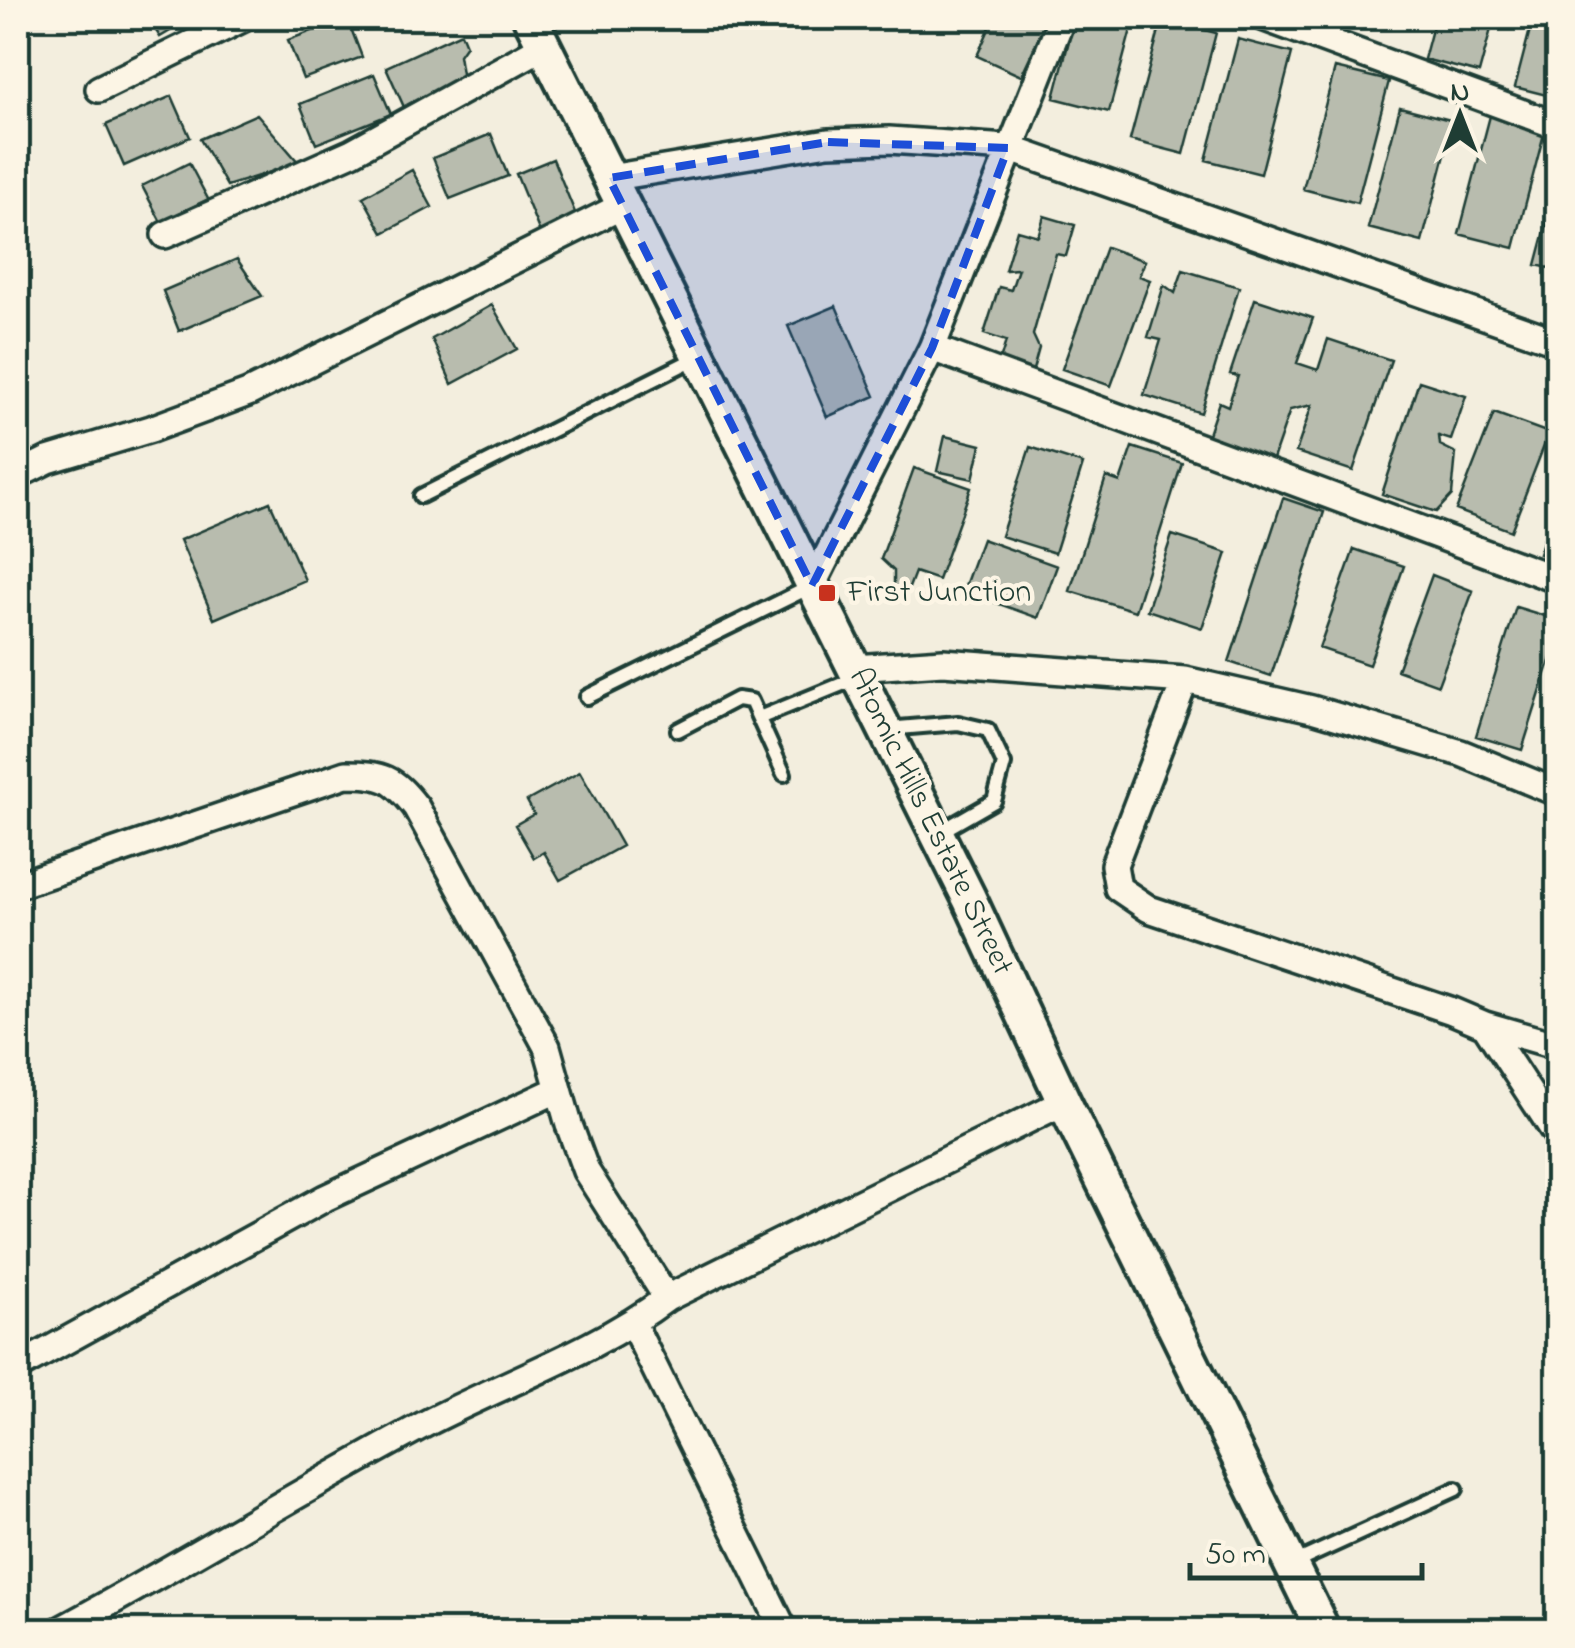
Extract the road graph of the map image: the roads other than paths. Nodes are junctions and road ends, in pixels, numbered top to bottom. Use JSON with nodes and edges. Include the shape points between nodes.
{"nodes":[{"id":1,"x":244,"y":18,"type":"edge"},
{"id":2,"x":1062,"y":18,"type":"edge"},
{"id":3,"x":1265,"y":18,"type":"edge"},
{"id":4,"x":537,"y":32,"type":"edge"},
{"id":5,"x":99,"y":89,"type":"dead end"},
{"id":6,"x":1558,"y":126,"type":"edge"},
{"id":7,"x":1008,"y":148,"type":"junction"},
{"id":8,"x":616,"y":192,"type":"junction"},
{"id":9,"x":165,"y":235,"type":"dead end"},
{"id":10,"x":1558,"y":342,"type":"edge"},
{"id":11,"x":932,"y":348,"type":"junction"},
{"id":12,"x":699,"y":357,"type":"junction"},
{"id":13,"x":18,"y":475,"type":"edge"},
{"id":14,"x":421,"y":496,"type":"dead end"},
{"id":15,"x":1558,"y":580,"type":"edge"},
{"id":16,"x":812,"y":586,"type":"junction"},
{"id":17,"x":857,"y":672,"type":"junction"},
{"id":18,"x":1185,"y":680,"type":"junction"},
{"id":19,"x":587,"y":697,"type":"dead end"},
{"id":20,"x":758,"y":718,"type":"junction"},
{"id":21,"x":885,"y":729,"type":"junction"},
{"id":22,"x":678,"y":730,"type":"dead end"},
{"id":23,"x":784,"y":774,"type":"dead end"},
{"id":24,"x":1558,"y":793,"type":"edge"},
{"id":25,"x":937,"y":834,"type":"junction"},
{"id":26,"x":18,"y":885,"type":"edge"},
{"id":27,"x":1485,"y":1026,"type":"junction"},
{"id":28,"x":1558,"y":1046,"type":"edge"},
{"id":29,"x":559,"y":1089,"type":"junction"},
{"id":30,"x":1064,"y":1102,"type":"junction"},
{"id":31,"x":1558,"y":1137,"type":"edge"},
{"id":32,"x":667,"y":1298,"type":"junction"},
{"id":33,"x":633,"y":1324,"type":"junction"},
{"id":34,"x":18,"y":1368,"type":"edge"},
{"id":35,"x":1456,"y":1489,"type":"dead end"},
{"id":36,"x":1290,"y":1565,"type":"junction"},
{"id":37,"x":60,"y":1630,"type":"edge"},
{"id":38,"x":784,"y":1630,"type":"edge"},
{"id":39,"x":1322,"y":1630,"type":"edge"}],
"edges":[{"from":1,"to":5,"type":"street"},
{"from":2,"to":7,"type":"street"},
{"from":3,"to":6,"type":"street"},
{"from":4,"to":8,"type":"street","name":"Atomic Hills Estate Street"},
{"from":4,"to":9,"type":"street","via":[[352,152]]},
{"from":7,"to":8,"type":"street","via":[[828,142]]},
{"from":7,"to":10,"type":"street"},
{"from":7,"to":11,"type":"street"},
{"from":8,"to":12,"type":"street","name":"Atomic Hills Estate Street"},
{"from":8,"to":13,"type":"street","via":[[248,393]]},
{"from":11,"to":15,"type":"street"},
{"from":11,"to":16,"type":"street"},
{"from":12,"to":14,"type":"lane"},
{"from":12,"to":16,"type":"street","name":"Atomic Hills Estate Street"},
{"from":16,"to":17,"type":"street","name":"Atomic Hills Estate Street"},
{"from":16,"to":19,"type":"lane"},
{"from":17,"to":18,"type":"street","via":[[943,662]]},
{"from":17,"to":20,"type":"lane"},
{"from":17,"to":21,"type":"street","name":"Atomic Hills Estate Street"},
{"from":18,"to":24,"type":"street","via":[[1461,753]]},
{"from":18,"to":27,"type":"street","via":[[1114,866],[1118,888],[1149,909]]},
{"from":20,"to":22,"type":"lane","via":[[751,701],[737,699]]},
{"from":20,"to":23,"type":"lane"},
{"from":21,"to":25,"type":"street","name":"Atomic Hills Estate Street"},
{"from":21,"to":25,"type":"lane","via":[[958,724],[988,730],[1004,764],[994,801]]},
{"from":25,"to":30,"type":"street","name":"Atomic Hills Estate Street"},
{"from":26,"to":29,"type":"street","via":[[346,774],[374,774],[397,783],[416,807],[547,1047]]},
{"from":27,"to":28,"type":"street"},
{"from":27,"to":31,"type":"street"},
{"from":29,"to":32,"type":"street","via":[[586,1171]]},
{"from":29,"to":34,"type":"street","via":[[325,1198]]},
{"from":30,"to":32,"type":"street"},
{"from":30,"to":36,"type":"street","name":"Atomic Hills Estate Street"},
{"from":32,"to":33,"type":"street"},
{"from":33,"to":37,"type":"street","via":[[346,1466]]},
{"from":33,"to":38,"type":"street"},
{"from":35,"to":36,"type":"lane"},
{"from":36,"to":39,"type":"street","name":"Atomic Hills Estate Street"}]}
